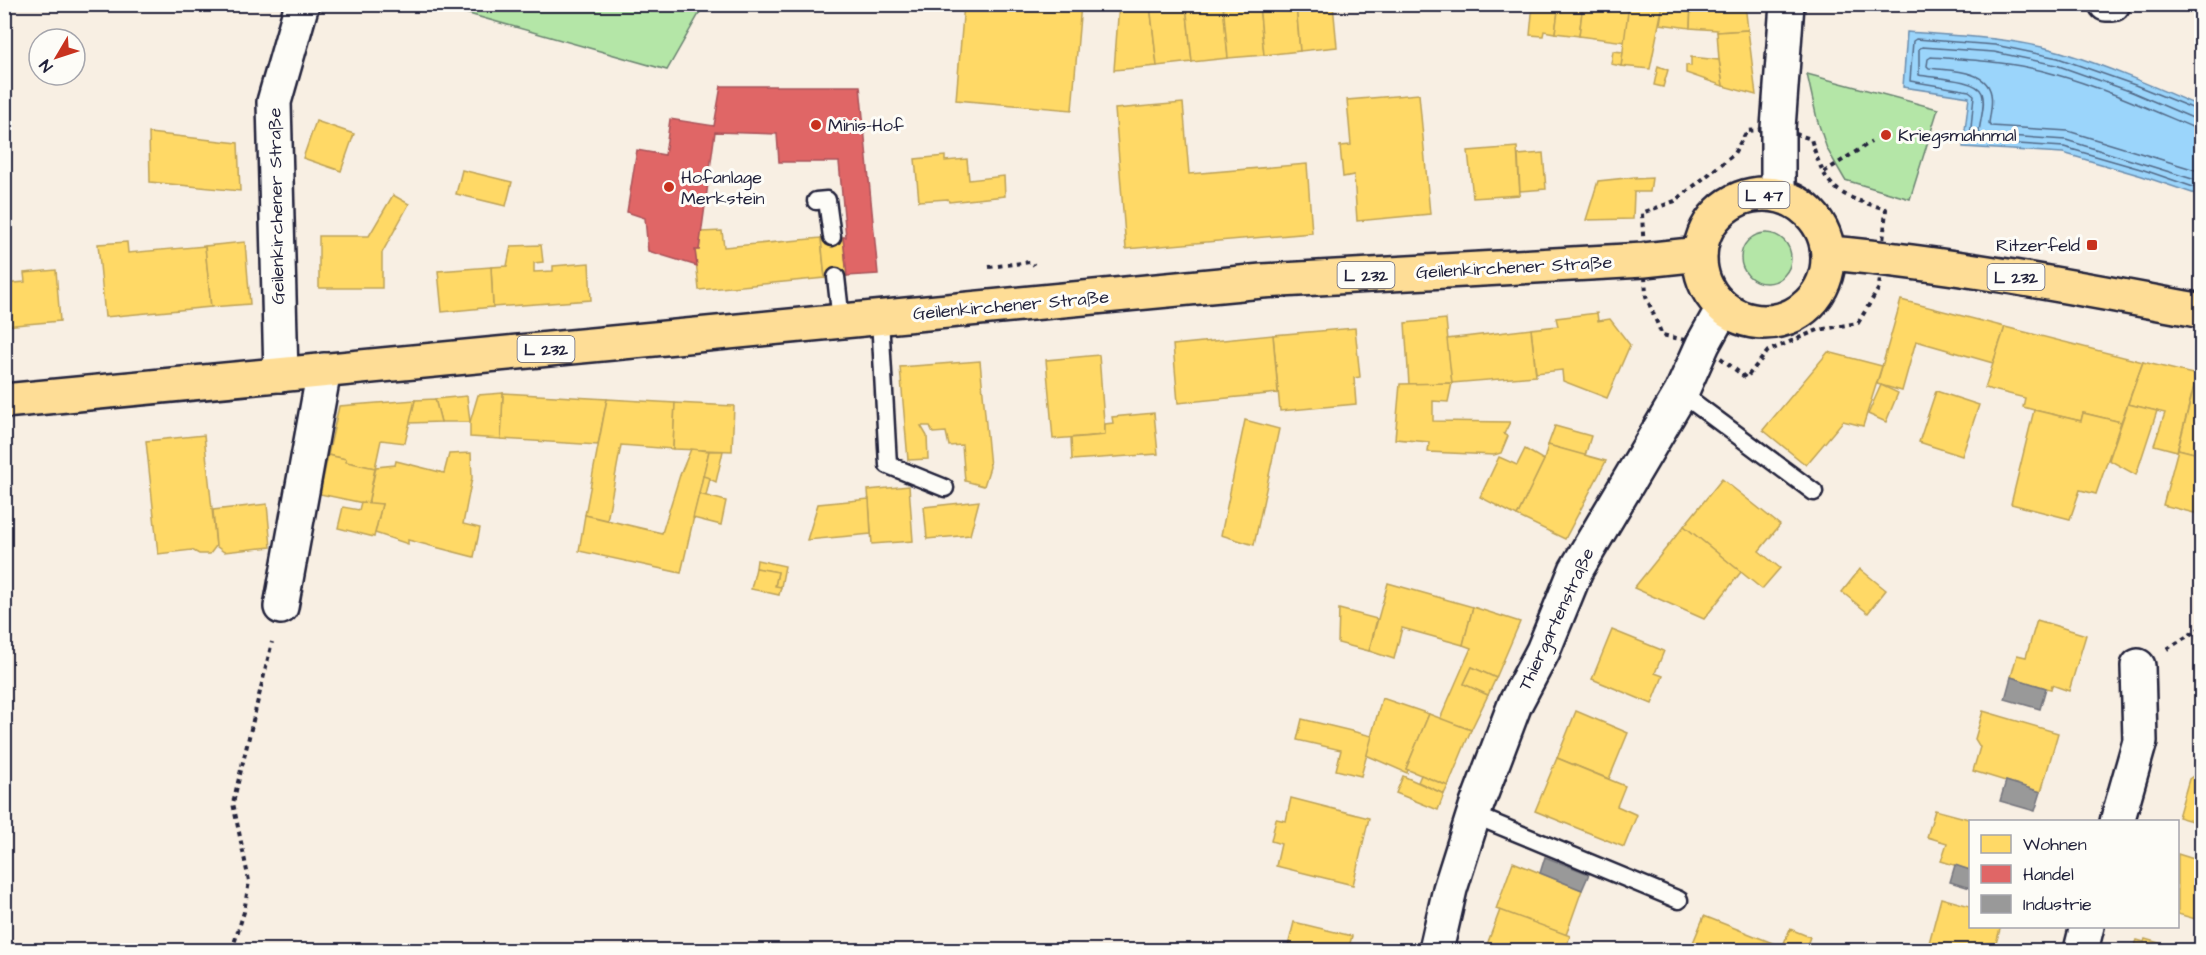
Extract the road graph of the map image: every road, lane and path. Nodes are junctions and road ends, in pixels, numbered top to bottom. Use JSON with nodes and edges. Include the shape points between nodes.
{"nodes":[{"id":1,"x":302,"y":4,"type":"edge"},
{"id":2,"x":1787,"y":4,"type":"edge"},
{"id":3,"x":2106,"y":4,"type":"edge"},
{"id":4,"x":2113,"y":4,"type":"edge"},
{"id":5,"x":1778,"y":128,"type":"junction"},
{"id":6,"x":1872,"y":142,"type":"dead end"},
{"id":7,"x":1824,"y":172,"type":"junction"},
{"id":8,"x":1778,"y":195,"type":"junction"},
{"id":9,"x":816,"y":201,"type":"dead end"},
{"id":10,"x":832,"y":237,"type":"dead end"},
{"id":11,"x":1829,"y":253,"type":"junction"},
{"id":12,"x":1700,"y":254,"type":"junction"},
{"id":13,"x":1881,"y":258,"type":"junction"},
{"id":14,"x":1644,"y":260,"type":"junction"},
{"id":15,"x":836,"y":277,"type":"dead end"},
{"id":16,"x":1723,"y":308,"type":"junction"},
{"id":17,"x":2202,"y":311,"type":"edge"},
{"id":18,"x":880,"y":318,"type":"junction"},
{"id":19,"x":841,"y":321,"type":"junction"},
{"id":20,"x":1703,"y":344,"type":"junction"},
{"id":21,"x":324,"y":370,"type":"junction"},
{"id":22,"x":281,"y":375,"type":"junction"},
{"id":23,"x":1681,"y":393,"type":"junction"},
{"id":24,"x":4,"y":401,"type":"edge"},
{"id":25,"x":945,"y":488,"type":"dead end"},
{"id":26,"x":1814,"y":492,"type":"dead end"},
{"id":27,"x":281,"y":607,"type":"joint"},
{"id":28,"x":2138,"y":666,"type":"dead end"},
{"id":29,"x":1474,"y":815,"type":"junction"},
{"id":30,"x":2118,"y":820,"type":"edge"},
{"id":31,"x":1679,"y":900,"type":"dead end"},
{"id":32,"x":2087,"y":928,"type":"edge"},
{"id":33,"x":232,"y":951,"type":"edge"},
{"id":34,"x":1436,"y":951,"type":"edge"},
{"id":35,"x":2081,"y":951,"type":"edge"}],
"edges":[{"from":1,"to":22,"type":"street","name":"Geilenkirchener Straße","via":[[274,102]]},
{"from":2,"to":5,"type":"street"},
{"from":3,"to":4,"type":"street"},
{"from":5,"to":7,"type":"path","via":[[1811,139]]},
{"from":5,"to":8,"type":"street"},
{"from":5,"to":14,"type":"path","via":[[1747,131],[1726,162],[1675,201],[1642,213]]},
{"from":6,"to":7,"type":"path"},
{"from":7,"to":13,"type":"path","via":[[1834,189],[1854,200],[1886,209]]},
{"from":8,"to":11,"type":"main road","number":"L 47","via":[[1797,202],[1813,216],[1824,233]]},
{"from":8,"to":12,"type":"main road","number":"L 47","via":[[1756,194],[1735,201],[1718,214],[1705,233]]},
{"from":9,"to":10,"type":"lane","via":[[827,200]]},
{"from":11,"to":13,"type":"main road","number":"L 232"},
{"from":11,"to":16,"type":"main road","number":"L 47","via":[[1827,274],[1818,294],[1804,310],[1785,320],[1763,323],[1742,319]]},
{"from":12,"to":14,"type":"main road","name":"Geilenkirchener Straße","number":"L 232"},
{"from":12,"to":16,"type":"main road","number":"L 47","via":[[1705,284]]},
{"from":13,"to":17,"type":"main road","number":"L 232","via":[[2052,282]]},
{"from":13,"to":20,"type":"path","via":[[1879,288],[1858,323],[1818,330],[1768,351],[1746,378]]},
{"from":14,"to":18,"type":"main road","name":"Geilenkirchener Straße","number":"L 232","via":[[1262,281]]},
{"from":14,"to":20,"type":"path","via":[[1646,296],[1662,335]]},
{"from":15,"to":19,"type":"lane"},
{"from":16,"to":20,"type":"street","name":"Thiergartenstraße"},
{"from":18,"to":19,"type":"main road","name":"Geilenkirchener Straße","number":"L 232"},
{"from":18,"to":25,"type":"lane","via":[[888,465]]},
{"from":19,"to":21,"type":"main road","name":"Geilenkirchener Straße","number":"L 232"},
{"from":20,"to":23,"type":"street","name":"Thiergartenstraße"},
{"from":21,"to":22,"type":"main road","name":"Geilenkirchener Straße","number":"L 232"},
{"from":21,"to":27,"type":"street"},
{"from":22,"to":24,"type":"main road","name":"Geilenkirchener Straße","number":"L 232"},
{"from":23,"to":26,"type":"lane"},
{"from":23,"to":29,"type":"street","name":"Thiergartenstraße","via":[[1576,570],[1543,651],[1515,704]]},
{"from":27,"to":33,"type":"path","via":[[233,803],[249,881]]},
{"from":28,"to":30,"type":"street","via":[[2140,741]]},
{"from":29,"to":31,"type":"lane"},
{"from":29,"to":34,"type":"street","name":"Thiergartenstraße","via":[[1450,889]]},
{"from":32,"to":35,"type":"street"}]}
